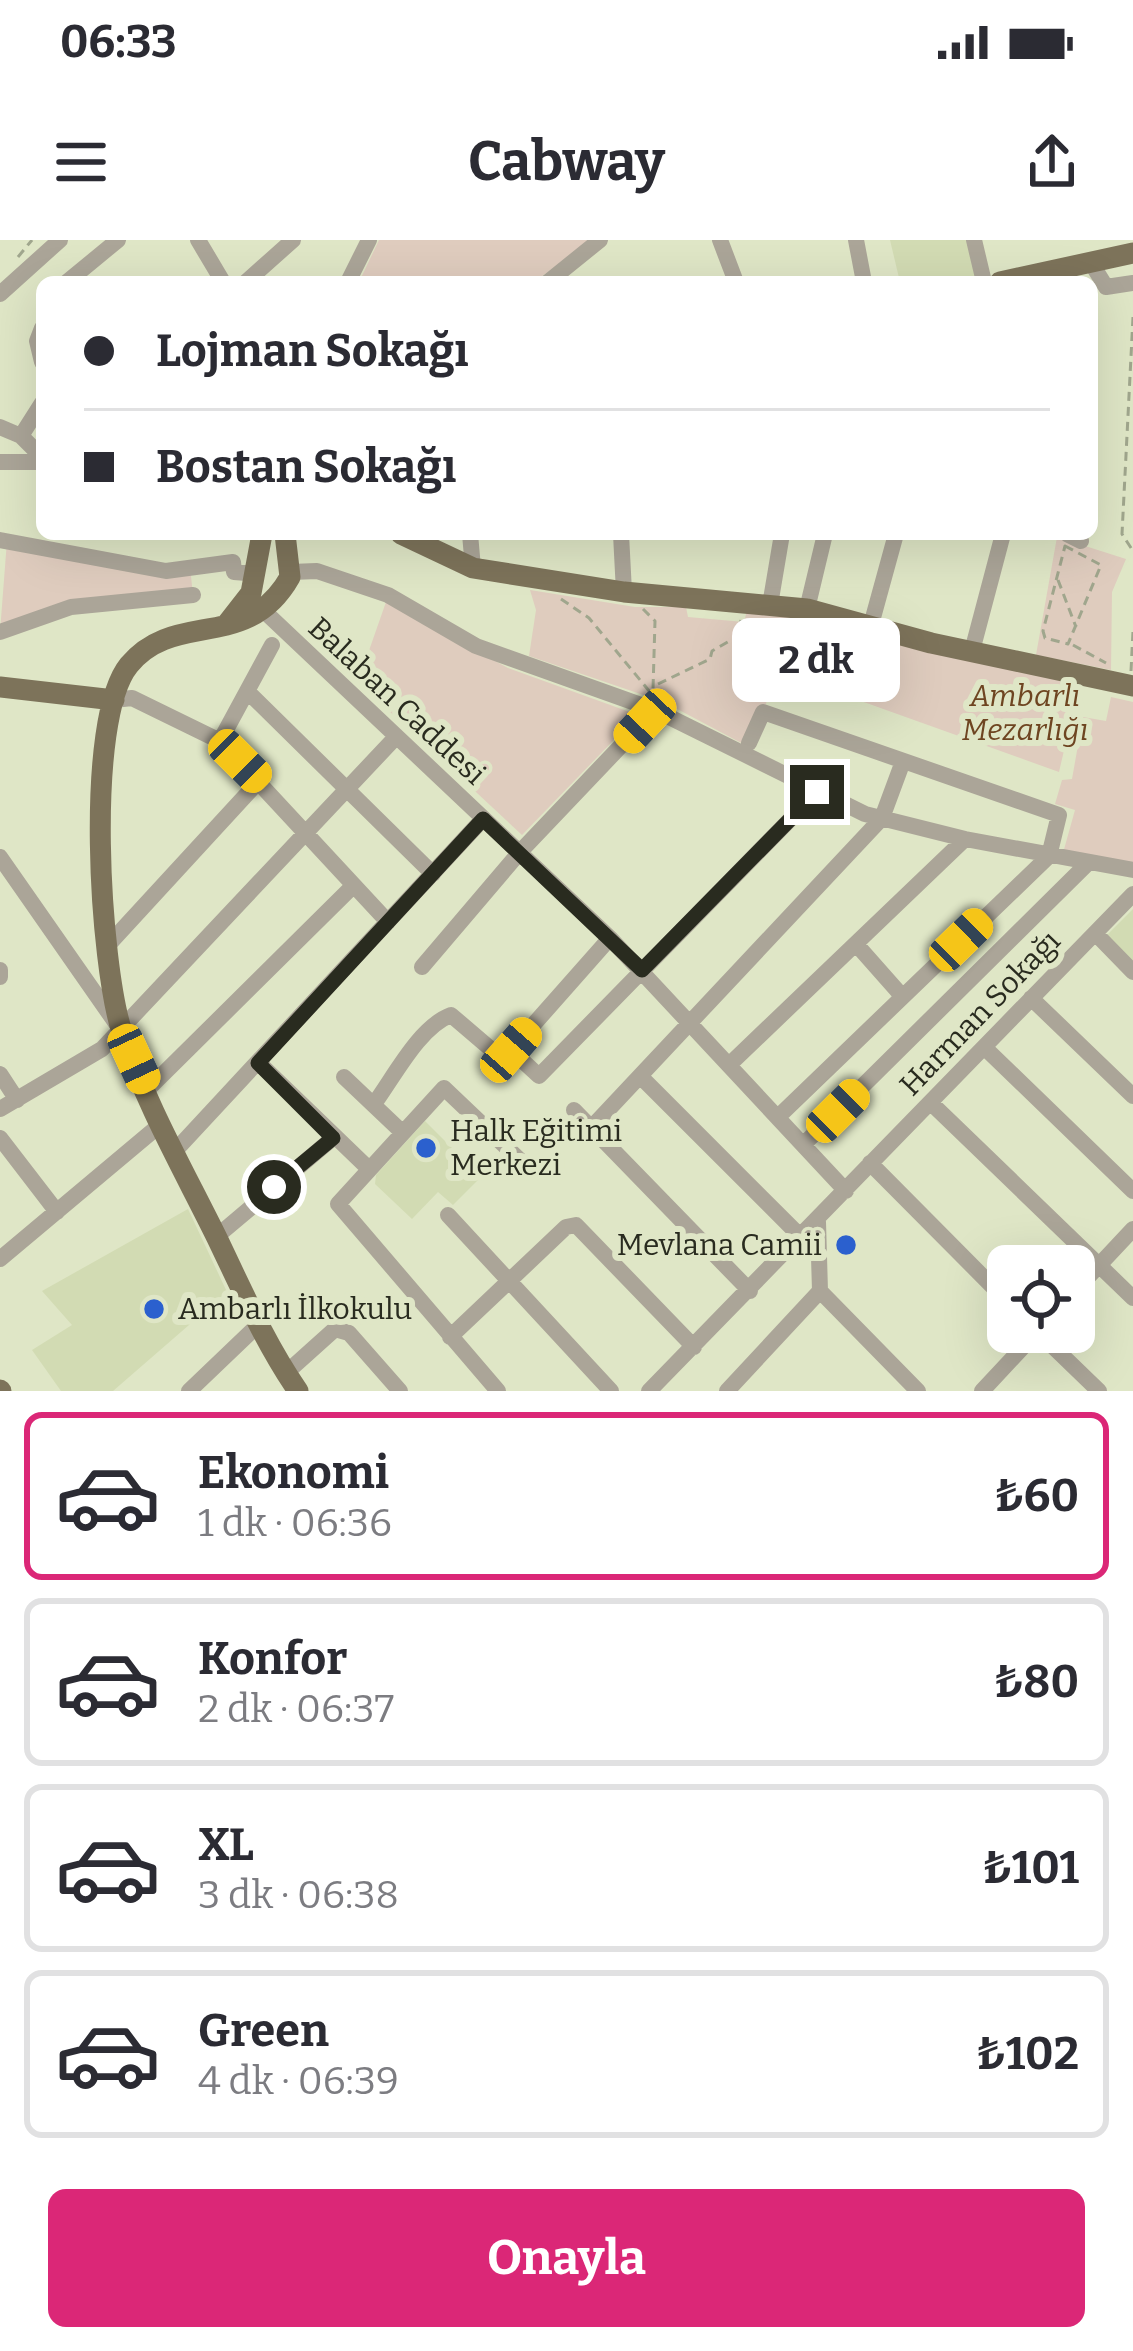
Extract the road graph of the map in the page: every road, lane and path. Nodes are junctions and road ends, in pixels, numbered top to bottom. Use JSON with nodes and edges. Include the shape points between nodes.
{"nodes":[{"id":1,"x":32,"y":240,"type":"edge"},
{"id":2,"x":60,"y":240,"type":"edge"},
{"id":3,"x":118,"y":240,"type":"edge"},
{"id":4,"x":198,"y":240,"type":"edge"},
{"id":5,"x":293,"y":240,"type":"edge"},
{"id":6,"x":369,"y":240,"type":"edge"},
{"id":7,"x":600,"y":240,"type":"edge"},
{"id":8,"x":720,"y":240,"type":"edge"},
{"id":9,"x":856,"y":240,"type":"edge"},
{"id":10,"x":974,"y":240,"type":"edge"},
{"id":11,"x":1133,"y":253,"type":"edge"},
{"id":12,"x":1093,"y":254,"type":"edge"},
{"id":13,"x":10,"y":266,"type":"dead end"},
{"id":14,"x":81,"y":276,"type":"edge"},
{"id":15,"x":219,"y":276,"type":"edge"},
{"id":16,"x":253,"y":276,"type":"edge"},
{"id":17,"x":351,"y":276,"type":"edge"},
{"id":18,"x":555,"y":276,"type":"edge"},
{"id":19,"x":734,"y":276,"type":"edge"},
{"id":20,"x":863,"y":276,"type":"edge"},
{"id":21,"x":983,"y":276,"type":"edge"},
{"id":22,"x":1038,"y":276,"type":"edge"},
{"id":23,"x":1133,"y":284,"type":"edge"},
{"id":24,"x":0,"y":294,"type":"edge"},
{"id":25,"x":1133,"y":317,"type":"edge"},
{"id":26,"x":36,"y":417,"type":"edge"},
{"id":27,"x":0,"y":427,"type":"edge"},
{"id":28,"x":22,"y":436,"type":"junction"},
{"id":29,"x":36,"y":453,"type":"edge"},
{"id":30,"x":36,"y":460,"type":"edge"},
{"id":31,"x":0,"y":462,"type":"edge"},
{"id":32,"x":0,"y":540,"type":"edge"},
{"id":33,"x":261,"y":540,"type":"edge"},
{"id":34,"x":286,"y":540,"type":"edge"},
{"id":35,"x":414,"y":540,"type":"edge"},
{"id":36,"x":470,"y":540,"type":"edge"},
{"id":37,"x":622,"y":540,"type":"edge"},
{"id":38,"x":781,"y":540,"type":"edge"},
{"id":39,"x":824,"y":540,"type":"edge"},
{"id":40,"x":894,"y":540,"type":"edge"},
{"id":41,"x":1001,"y":540,"type":"edge"},
{"id":42,"x":1133,"y":551,"type":"edge"},
{"id":43,"x":472,"y":568,"type":"junction"},
{"id":44,"x":289,"y":573,"type":"junction"},
{"id":45,"x":1057,"y":578,"type":"junction"},
{"id":46,"x":551,"y":583,"type":"junction"},
{"id":47,"x":255,"y":585,"type":"junction"},
{"id":48,"x":630,"y":592,"type":"junction"},
{"id":49,"x":193,"y":595,"type":"dead end"},
{"id":50,"x":770,"y":605,"type":"junction"},
{"id":51,"x":807,"y":608,"type":"junction"},
{"id":52,"x":741,"y":619,"type":"dead end"},
{"id":53,"x":871,"y":625,"type":"junction"},
{"id":54,"x":1077,"y":628,"type":"junction"},
{"id":55,"x":1133,"y":631,"type":"edge"},
{"id":56,"x":0,"y":632,"type":"edge"},
{"id":57,"x":745,"y":632,"type":"junction"},
{"id":58,"x":1070,"y":643,"type":"junction"},
{"id":59,"x":272,"y":645,"type":"dead end"},
{"id":60,"x":972,"y":651,"type":"junction"},
{"id":61,"x":1065,"y":662,"type":"dead end"},
{"id":62,"x":1088,"y":662,"type":"dead end"},
{"id":63,"x":656,"y":685,"type":"junction"},
{"id":64,"x":1132,"y":686,"type":"edge"},
{"id":65,"x":0,"y":687,"type":"edge"},
{"id":66,"x":247,"y":691,"type":"junction"},
{"id":67,"x":114,"y":700,"type":"junction"},
{"id":68,"x":651,"y":703,"type":"junction"},
{"id":69,"x":763,"y":712,"type":"junction"},
{"id":70,"x":395,"y":738,"type":"junction"},
{"id":71,"x":220,"y":741,"type":"junction"},
{"id":72,"x":749,"y":743,"type":"dead end"},
{"id":73,"x":902,"y":764,"type":"junction"},
{"id":74,"x":259,"y":781,"type":"junction"},
{"id":75,"x":347,"y":789,"type":"junction"},
{"id":76,"x":817,"y":792,"type":"junction"},
{"id":77,"x":882,"y":818,"type":"junction"},
{"id":78,"x":483,"y":819,"type":"junction"},
{"id":79,"x":308,"y":831,"type":"junction"},
{"id":80,"x":965,"y":839,"type":"junction"},
{"id":81,"x":519,"y":853,"type":"junction"},
{"id":82,"x":1049,"y":856,"type":"junction"},
{"id":83,"x":0,"y":857,"type":"edge"},
{"id":84,"x":1088,"y":863,"type":"junction"},
{"id":85,"x":1133,"y":870,"type":"edge"},
{"id":86,"x":433,"y":874,"type":"junction"},
{"id":87,"x":353,"y":886,"type":"junction"},
{"id":88,"x":1133,"y":894,"type":"edge"},
{"id":89,"x":388,"y":922,"type":"junction"},
{"id":90,"x":1096,"y":934,"type":"junction"},
{"id":91,"x":610,"y":938,"type":"junction"},
{"id":92,"x":109,"y":944,"type":"junction"},
{"id":93,"x":856,"y":944,"type":"junction"},
{"id":94,"x":422,"y":967,"type":"dead end"},
{"id":95,"x":642,"y":970,"type":"junction"},
{"id":96,"x":1133,"y":972,"type":"edge"},
{"id":97,"x":902,"y":996,"type":"junction"},
{"id":98,"x":1031,"y":998,"type":"junction"},
{"id":99,"x":690,"y":1021,"type":"junction"},
{"id":100,"x":121,"y":1030,"type":"junction"},
{"id":101,"x":985,"y":1048,"type":"junction"},
{"id":102,"x":508,"y":1056,"type":"junction"},
{"id":103,"x":258,"y":1063,"type":"junction"},
{"id":104,"x":730,"y":1064,"type":"junction"},
{"id":105,"x":0,"y":1074,"type":"edge"},
{"id":106,"x":344,"y":1077,"type":"dead end"},
{"id":107,"x":640,"y":1077,"type":"junction"},
{"id":108,"x":148,"y":1088,"type":"junction"},
{"id":109,"x":1133,"y":1096,"type":"edge"},
{"id":110,"x":931,"y":1103,"type":"junction"},
{"id":111,"x":374,"y":1104,"type":"junction"},
{"id":112,"x":8,"y":1105,"type":"edge"},
{"id":113,"x":574,"y":1110,"type":"dead end"},
{"id":114,"x":780,"y":1115,"type":"junction"},
{"id":115,"x":161,"y":1124,"type":"junction"},
{"id":116,"x":592,"y":1127,"type":"junction"},
{"id":117,"x":403,"y":1133,"type":"junction"},
{"id":118,"x":0,"y":1138,"type":"edge"},
{"id":119,"x":333,"y":1138,"type":"junction"},
{"id":120,"x":806,"y":1142,"type":"junction"},
{"id":121,"x":174,"y":1152,"type":"junction"},
{"id":122,"x":870,"y":1163,"type":"junction"},
{"id":123,"x":525,"y":1166,"type":"dead end"},
{"id":124,"x":369,"y":1169,"type":"junction"},
{"id":125,"x":1131,"y":1186,"type":"edge"},
{"id":126,"x":846,"y":1191,"type":"junction"},
{"id":127,"x":57,"y":1212,"type":"junction"},
{"id":128,"x":448,"y":1215,"type":"dead end"},
{"id":129,"x":818,"y":1222,"type":"junction"},
{"id":130,"x":1133,"y":1229,"type":"edge"},
{"id":131,"x":216,"y":1237,"type":"junction"},
{"id":132,"x":803,"y":1239,"type":"junction"},
{"id":133,"x":0,"y":1259,"type":"edge"},
{"id":134,"x":1098,"y":1267,"type":"junction"},
{"id":135,"x":1095,"y":1270,"type":"edge"},
{"id":136,"x":512,"y":1281,"type":"junction"},
{"id":137,"x":987,"y":1281,"type":"edge"},
{"id":138,"x":750,"y":1291,"type":"junction"},
{"id":139,"x":816,"y":1297,"type":"junction"},
{"id":140,"x":1133,"y":1298,"type":"edge"},
{"id":141,"x":258,"y":1324,"type":"junction"},
{"id":142,"x":450,"y":1337,"type":"junction"},
{"id":143,"x":694,"y":1347,"type":"junction"},
{"id":144,"x":1017,"y":1353,"type":"edge"},
{"id":145,"x":1059,"y":1353,"type":"edge"},
{"id":146,"x":292,"y":1382,"type":"edge"},
{"id":147,"x":189,"y":1391,"type":"edge"},
{"id":148,"x":400,"y":1391,"type":"edge"},
{"id":149,"x":498,"y":1391,"type":"edge"},
{"id":150,"x":611,"y":1391,"type":"edge"},
{"id":151,"x":649,"y":1391,"type":"edge"},
{"id":152,"x":727,"y":1391,"type":"edge"},
{"id":153,"x":918,"y":1391,"type":"edge"},
{"id":154,"x":982,"y":1391,"type":"edge"},
{"id":155,"x":1099,"y":1391,"type":"edge"}],
"edges":[{"from":1,"to":13,"type":"path"},
{"from":2,"to":24,"type":"street"},
{"from":3,"to":14,"type":"street"},
{"from":4,"to":15,"type":"street"},
{"from":5,"to":16,"type":"street"},
{"from":6,"to":17,"type":"street"},
{"from":7,"to":18,"type":"street"},
{"from":8,"to":19,"type":"street"},
{"from":9,"to":20,"type":"street"},
{"from":10,"to":21,"type":"street"},
{"from":11,"to":12,"type":"main road"},
{"from":12,"to":22,"type":"main road"},
{"from":12,"to":23,"type":"street","via":[[1106,287]]},
{"from":25,"to":42,"type":"path","via":[[1122,534]]},
{"from":26,"to":28,"type":"street"},
{"from":27,"to":28,"type":"street"},
{"from":28,"to":29,"type":"street"},
{"from":30,"to":31,"type":"street"},
{"from":32,"to":47,"type":"street","via":[[166,572],[233,562],[234,572]]},
{"from":33,"to":47,"type":"main road"},
{"from":34,"to":44,"type":"main road"},
{"from":35,"to":43,"type":"main road"},
{"from":36,"to":43,"type":"street"},
{"from":37,"to":48,"type":"street"},
{"from":38,"to":50,"type":"street"},
{"from":39,"to":51,"type":"street"},
{"from":40,"to":53,"type":"street"},
{"from":41,"to":60,"type":"street"},
{"from":43,"to":46,"type":"main road"},
{"from":44,"to":47,"type":"main road"},
{"from":44,"to":47,"type":"main road","via":[[270,558]]},
{"from":44,"to":68,"type":"street","via":[[317,571],[388,595],[522,666]]},
{"from":45,"to":54,"type":"path"},
{"from":45,"to":54,"type":"path","via":[[1065,546],[1101,565]]},
{"from":45,"to":58,"type":"path","via":[[1043,631]]},
{"from":46,"to":48,"type":"main road"},
{"from":46,"to":68,"type":"path","via":[[590,618]]},
{"from":47,"to":67,"type":"main road","via":[[226,626],[143,652]]},
{"from":47,"to":70,"type":"street","name":"Balaban Caddesi"},
{"from":48,"to":50,"type":"main road"},
{"from":48,"to":63,"type":"path","via":[[656,621]]},
{"from":49,"to":56,"type":"street","via":[[71,608]]},
{"from":50,"to":51,"type":"main road"},
{"from":51,"to":53,"type":"main road"},
{"from":52,"to":57,"type":"path"},
{"from":53,"to":60,"type":"main road"},
{"from":54,"to":58,"type":"path"},
{"from":55,"to":64,"type":"path"},
{"from":57,"to":63,"type":"path"},
{"from":57,"to":69,"type":"path"},
{"from":58,"to":61,"type":"path"},
{"from":58,"to":62,"type":"path","via":[[1107,664]]},
{"from":59,"to":66,"type":"street"},
{"from":60,"to":64,"type":"main road"},
{"from":63,"to":68,"type":"path"},
{"from":65,"to":67,"type":"main road"},
{"from":66,"to":71,"type":"street"},
{"from":66,"to":75,"type":"street"},
{"from":67,"to":71,"type":"street","via":[[132,698]]},
{"from":67,"to":92,"type":"main road","via":[[98,813]]},
{"from":68,"to":76,"type":"street"},
{"from":68,"to":81,"type":"street"},
{"from":69,"to":72,"type":"street"},
{"from":69,"to":73,"type":"street"},
{"from":70,"to":75,"type":"street"},
{"from":70,"to":78,"type":"street","name":"Balaban Caddesi"},
{"from":71,"to":74,"type":"street"},
{"from":73,"to":77,"type":"street"},
{"from":73,"to":82,"type":"street","via":[[1053,809],[1059,815]]},
{"from":74,"to":79,"type":"street"},
{"from":74,"to":92,"type":"street"},
{"from":75,"to":79,"type":"street"},
{"from":75,"to":86,"type":"street"},
{"from":76,"to":77,"type":"street"},
{"from":76,"to":95,"type":"street"},
{"from":77,"to":80,"type":"street"},
{"from":77,"to":99,"type":"street"},
{"from":78,"to":81,"type":"street","name":"Balaban Caddesi"},
{"from":78,"to":86,"type":"street"},
{"from":79,"to":87,"type":"street"},
{"from":79,"to":100,"type":"street"},
{"from":80,"to":82,"type":"street"},
{"from":80,"to":93,"type":"street"},
{"from":81,"to":91,"type":"street","name":"Balaban Caddesi"},
{"from":81,"to":94,"type":"street"},
{"from":82,"to":84,"type":"street"},
{"from":82,"to":97,"type":"street"},
{"from":83,"to":100,"type":"street"},
{"from":84,"to":85,"type":"street"},
{"from":84,"to":120,"type":"street"},
{"from":86,"to":89,"type":"street"},
{"from":87,"to":89,"type":"street"},
{"from":87,"to":108,"type":"street"},
{"from":88,"to":90,"type":"street","name":"Harman Sokağı"},
{"from":89,"to":103,"type":"street"},
{"from":90,"to":96,"type":"street"},
{"from":90,"to":98,"type":"street","name":"Harman Sokağı"},
{"from":91,"to":95,"type":"street","name":"Balaban Caddesi"},
{"from":91,"to":102,"type":"street"},
{"from":92,"to":100,"type":"main road"},
{"from":93,"to":97,"type":"street"},
{"from":93,"to":104,"type":"street"},
{"from":95,"to":99,"type":"street","name":"Balaban Caddesi"},
{"from":95,"to":102,"type":"street","via":[[539,1076]]},
{"from":97,"to":114,"type":"street"},
{"from":98,"to":101,"type":"street","name":"Harman Sokağı"},
{"from":98,"to":109,"type":"street"},
{"from":99,"to":104,"type":"street","name":"Balaban Caddesi"},
{"from":99,"to":107,"type":"street"},
{"from":100,"to":108,"type":"main road"},
{"from":100,"to":112,"type":"street"},
{"from":101,"to":110,"type":"street","name":"Harman Sokağı"},
{"from":101,"to":125,"type":"street"},
{"from":102,"to":111,"type":"street","via":[[451,1015]]},
{"from":103,"to":119,"type":"street"},
{"from":103,"to":121,"type":"street"},
{"from":104,"to":114,"type":"street","name":"Balaban Caddesi"},
{"from":105,"to":112,"type":"street"},
{"from":106,"to":111,"type":"street"},
{"from":107,"to":116,"type":"street"},
{"from":107,"to":132,"type":"street"},
{"from":108,"to":115,"type":"main road"},
{"from":110,"to":122,"type":"street","name":"Harman Sokağı"},
{"from":110,"to":134,"type":"street"},
{"from":111,"to":117,"type":"street"},
{"from":113,"to":116,"type":"street"},
{"from":114,"to":120,"type":"street","name":"Balaban Caddesi"},
{"from":115,"to":121,"type":"main road"},
{"from":115,"to":127,"type":"street"},
{"from":116,"to":138,"type":"street"},
{"from":117,"to":123,"type":"street","via":[[444,1088]]},
{"from":117,"to":124,"type":"street"},
{"from":118,"to":127,"type":"street"},
{"from":119,"to":124,"type":"street"},
{"from":119,"to":131,"type":"street"},
{"from":120,"to":126,"type":"street","name":"Balaban Caddesi"},
{"from":121,"to":131,"type":"main road"},
{"from":122,"to":126,"type":"street","name":"Harman Sokağı"},
{"from":122,"to":137,"type":"street"},
{"from":124,"to":142,"type":"street","via":[[338,1204]]},
{"from":126,"to":129,"type":"street","name":"Harman Sokağı"},
{"from":127,"to":133,"type":"street"},
{"from":128,"to":136,"type":"street"},
{"from":129,"to":132,"type":"street","name":"Harman Sokağı"},
{"from":129,"to":139,"type":"street"},
{"from":130,"to":134,"type":"street"},
{"from":131,"to":141,"type":"main road"},
{"from":132,"to":138,"type":"street","name":"Harman Sokağı"},
{"from":134,"to":135,"type":"street"},
{"from":134,"to":140,"type":"street"},
{"from":136,"to":142,"type":"street"},
{"from":136,"to":143,"type":"street","via":[[576,1225]]},
{"from":136,"to":150,"type":"street"},
{"from":138,"to":143,"type":"street","name":"Harman Sokağı"},
{"from":139,"to":152,"type":"street"},
{"from":139,"to":153,"type":"street"},
{"from":141,"to":146,"type":"main road"},
{"from":141,"to":147,"type":"street"},
{"from":142,"to":149,"type":"street"},
{"from":143,"to":151,"type":"street","name":"Harman Sokağı"},
{"from":144,"to":154,"type":"street"},
{"from":145,"to":155,"type":"street"},
{"from":146,"to":148,"type":"street","via":[[335,1329],[349,1333]]}]}
